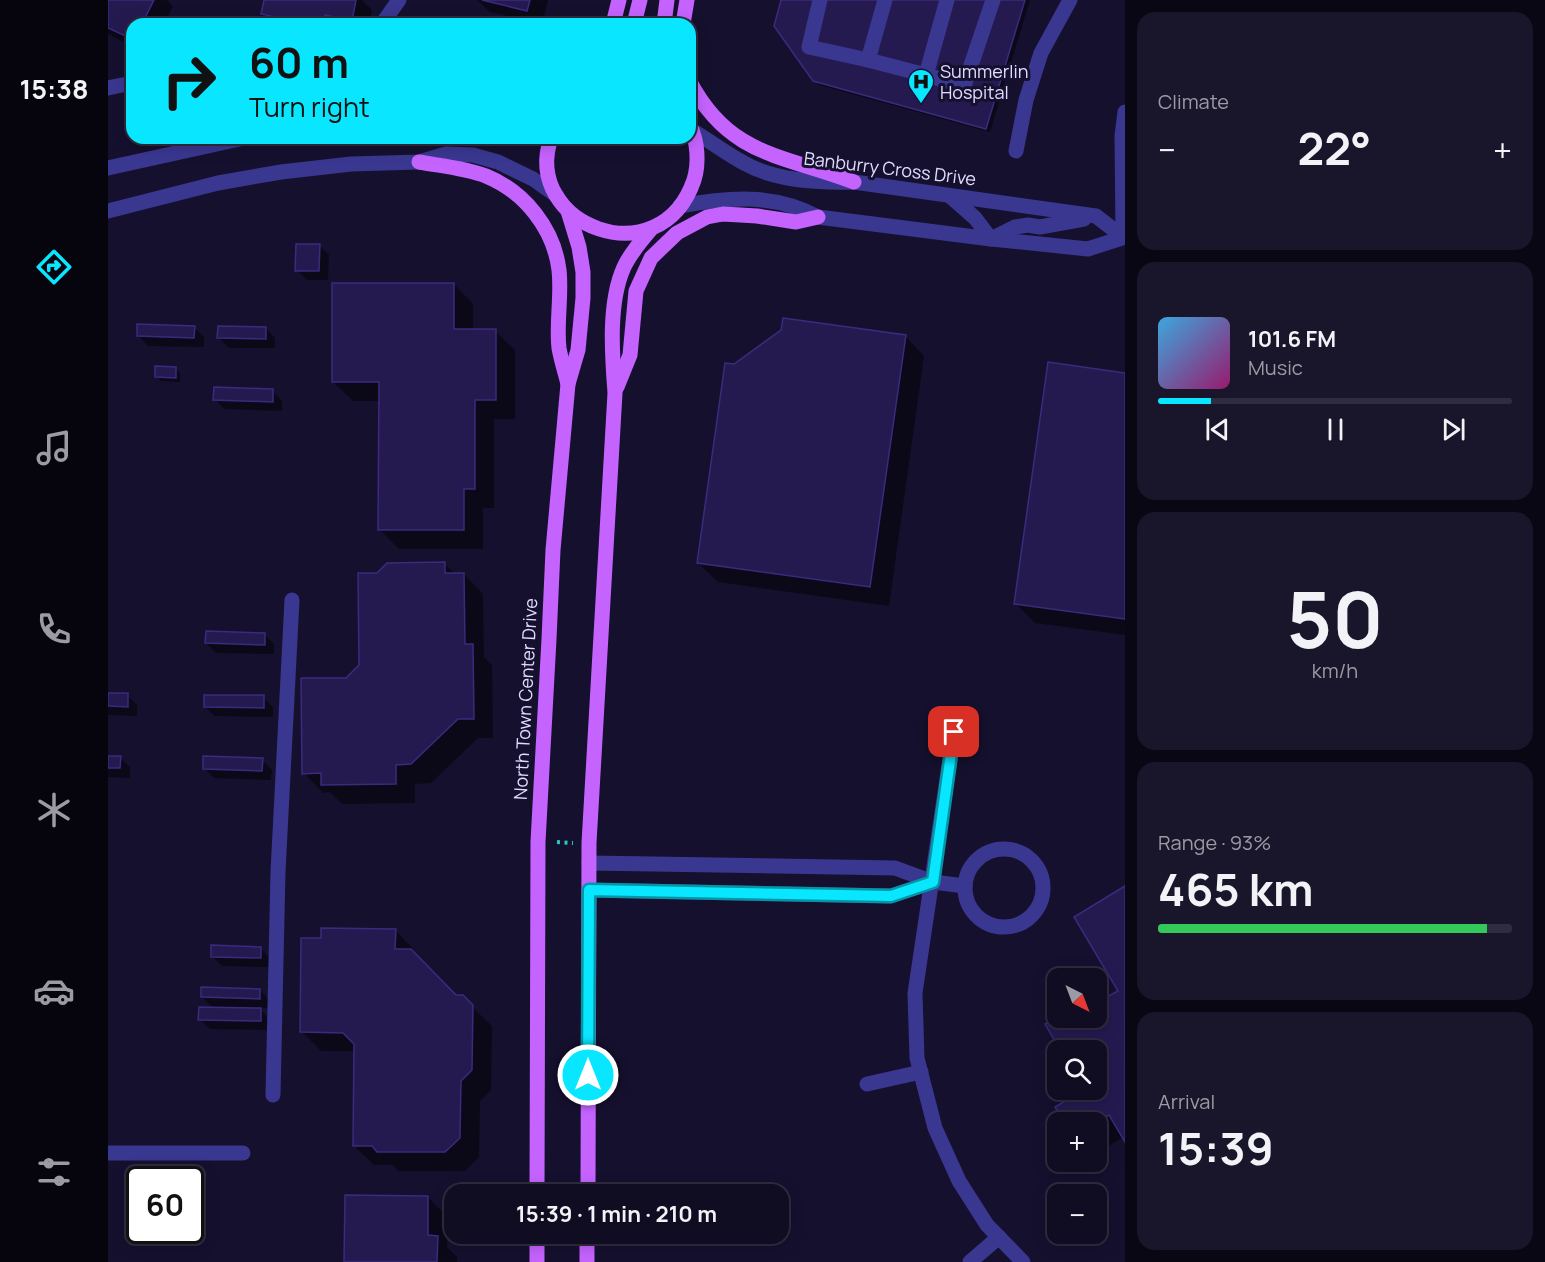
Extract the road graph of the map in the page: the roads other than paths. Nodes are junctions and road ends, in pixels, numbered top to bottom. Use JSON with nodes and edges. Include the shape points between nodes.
{"nodes":[{"id":1,"x":399,"y":0,"type":"edge"},
{"id":2,"x":618,"y":0,"type":"edge"},
{"id":3,"x":639,"y":0,"type":"edge"},
{"id":4,"x":667,"y":0,"type":"edge"},
{"id":5,"x":687,"y":0,"type":"edge"},
{"id":6,"x":820,"y":0,"type":"edge"},
{"id":7,"x":885,"y":0,"type":"edge"},
{"id":8,"x":947,"y":0,"type":"edge"},
{"id":9,"x":993,"y":0,"type":"edge"},
{"id":10,"x":1070,"y":0,"type":"edge"},
{"id":11,"x":386,"y":18,"type":"edge"},
{"id":12,"x":614,"y":18,"type":"edge"},
{"id":13,"x":635,"y":18,"type":"edge"},
{"id":14,"x":665,"y":18,"type":"edge"},
{"id":15,"x":685,"y":18,"type":"edge"},
{"id":16,"x":868,"y":60,"type":"junction"},
{"id":17,"x":926,"y":75,"type":"junction"},
{"id":18,"x":126,"y":84,"type":"edge"},
{"id":19,"x":108,"y":88,"type":"edge"},
{"id":20,"x":696,"y":92,"type":"edge"},
{"id":21,"x":1125,"y":112,"type":"edge"},
{"id":22,"x":696,"y":131,"type":"edge"},
{"id":23,"x":217,"y":144,"type":"edge"},
{"id":24,"x":549,"y":144,"type":"edge"},
{"id":25,"x":694,"y":144,"type":"edge"},
{"id":26,"x":1016,"y":151,"type":"dead end"},
{"id":27,"x":419,"y":162,"type":"junction"},
{"id":28,"x":108,"y":168,"type":"edge"},
{"id":29,"x":854,"y":182,"type":"junction"},
{"id":30,"x":948,"y":195,"type":"junction"},
{"id":31,"x":557,"y":196,"type":"junction"},
{"id":32,"x":680,"y":206,"type":"junction"},
{"id":33,"x":108,"y":211,"type":"edge"},
{"id":34,"x":568,"y":211,"type":"junction"},
{"id":35,"x":1096,"y":216,"type":"junction"},
{"id":36,"x":818,"y":217,"type":"junction"},
{"id":37,"x":651,"y":228,"type":"junction"},
{"id":38,"x":1124,"y":237,"type":"edge"},
{"id":39,"x":991,"y":239,"type":"junction"},
{"id":40,"x":568,"y":384,"type":"junction"},
{"id":41,"x":615,"y":393,"type":"junction"},
{"id":42,"x":292,"y":600,"type":"dead end"},
{"id":43,"x":954,"y":732,"type":"dead end"},
{"id":44,"x":589,"y":863,"type":"junction"},
{"id":45,"x":933,"y":882,"type":"junction"},
{"id":46,"x":965,"y":886,"type":"junction"},
{"id":47,"x":589,"y":890,"type":"junction"},
{"id":48,"x":921,"y":1072,"type":"junction"},
{"id":49,"x":867,"y":1084,"type":"dead end"},
{"id":50,"x":273,"y":1095,"type":"dead end"},
{"id":51,"x":108,"y":1153,"type":"edge"},
{"id":52,"x":243,"y":1153,"type":"dead end"},
{"id":53,"x":537,"y":1184,"type":"edge"},
{"id":54,"x":588,"y":1184,"type":"edge"},
{"id":55,"x":999,"y":1237,"type":"junction"},
{"id":56,"x":537,"y":1244,"type":"edge"},
{"id":57,"x":587,"y":1244,"type":"edge"},
{"id":58,"x":537,"y":1262,"type":"edge"},
{"id":59,"x":587,"y":1262,"type":"edge"},
{"id":60,"x":970,"y":1262,"type":"edge"},
{"id":61,"x":1023,"y":1262,"type":"edge"}],
"edges":[{"from":1,"to":11,"type":"street"},
{"from":2,"to":12,"type":"main road"},
{"from":3,"to":13,"type":"main road"},
{"from":4,"to":14,"type":"main road"},
{"from":5,"to":15,"type":"main road"},
{"from":6,"to":16,"type":"street","via":[[810,47]]},
{"from":7,"to":16,"type":"street"},
{"from":8,"to":17,"type":"street"},
{"from":9,"to":17,"type":"street","via":[[964,86]]},
{"from":10,"to":26,"type":"street","via":[[1041,54],[1026,100]]},
{"from":16,"to":17,"type":"street"},
{"from":18,"to":19,"type":"street"},
{"from":20,"to":29,"type":"main road","via":[[719,123],[748,144]]},
{"from":21,"to":38,"type":"street"},
{"from":22,"to":29,"type":"street","name":"Banburry Cross Drive","via":[[746,164],[769,173],[823,183]]},
{"from":23,"to":28,"type":"street"},
{"from":24,"to":31,"type":"main road","via":[[547,162]]},
{"from":25,"to":32,"type":"main road","via":[[696,174]]},
{"from":27,"to":31,"type":"street","via":[[446,154],[473,154],[519,172]]},
{"from":27,"to":33,"type":"street","via":[[281,172],[218,183]]},
{"from":27,"to":40,"type":"main road","via":[[498,182],[524,201],[544,225],[560,271],[559,348]]},
{"from":29,"to":30,"type":"street","name":"Banburry Cross Drive"},
{"from":30,"to":35,"type":"street","name":"Banburry Cross Drive"},
{"from":30,"to":39,"type":"street","via":[[975,218]]},
{"from":31,"to":34,"type":"main road"},
{"from":32,"to":36,"type":"street","via":[[747,198],[798,206]]},
{"from":32,"to":37,"type":"main road"},
{"from":34,"to":37,"type":"main road","via":[[590,226],[616,234]]},
{"from":34,"to":40,"type":"main road","name":"North Town Center Drive","via":[[584,272],[578,350]]},
{"from":35,"to":38,"type":"street","name":"Banburry Cross Drive"},
{"from":35,"to":39,"type":"street","via":[[1040,227],[1015,227]]},
{"from":36,"to":39,"type":"street"},
{"from":36,"to":41,"type":"main road","via":[[796,222],[723,214],[676,232],[651,258],[636,291],[630,355]]},
{"from":37,"to":41,"type":"main road","via":[[631,255],[615,303]]},
{"from":38,"to":39,"type":"street","via":[[1088,249]]},
{"from":40,"to":53,"type":"main road","name":"North Town Center Drive","via":[[554,550],[538,842]]},
{"from":41,"to":44,"type":"main road"},
{"from":42,"to":50,"type":"street","via":[[278,872]]},
{"from":43,"to":45,"type":"street"},
{"from":44,"to":45,"type":"street","via":[[895,868]]},
{"from":44,"to":47,"type":"main road"},
{"from":45,"to":46,"type":"street"},
{"from":45,"to":47,"type":"street","via":[[891,896]]},
{"from":45,"to":48,"type":"street","via":[[915,993]]},
{"from":46,"to":46,"type":"street","via":[[977,915],[993,925],[1006,927],[1029,918],[1042,897],[1043,884],[1033,861],[1011,849],[998,849],[976,862]]},
{"from":47,"to":54,"type":"main road"},
{"from":48,"to":49,"type":"street"},
{"from":48,"to":55,"type":"street","via":[[935,1128],[959,1181]]},
{"from":51,"to":52,"type":"street"},
{"from":55,"to":60,"type":"street"},
{"from":55,"to":61,"type":"street"},
{"from":56,"to":58,"type":"main road"},
{"from":57,"to":59,"type":"main road"}]}
